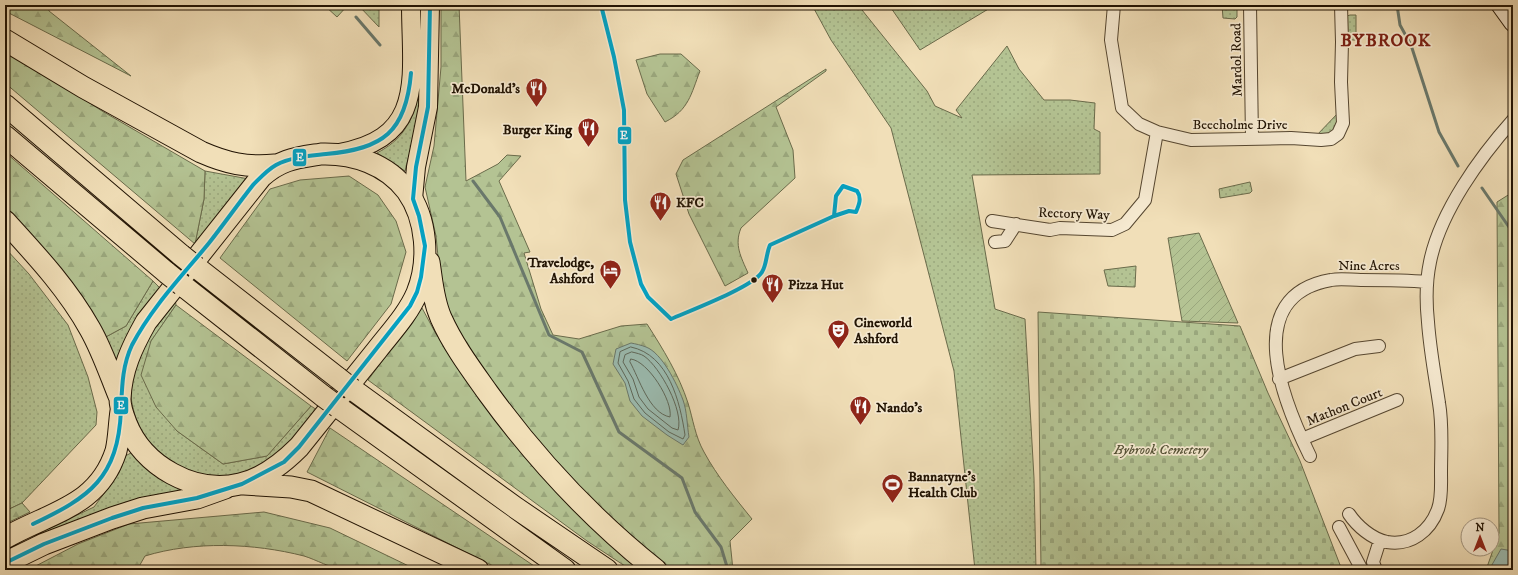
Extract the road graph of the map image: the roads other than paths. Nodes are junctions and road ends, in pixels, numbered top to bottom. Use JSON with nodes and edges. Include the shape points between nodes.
{"nodes":[{"id":1,"x":411,"y":5,"type":"edge"},
{"id":2,"x":430,"y":5,"type":"edge"},
{"id":3,"x":1114,"y":5,"type":"edge"},
{"id":4,"x":1250,"y":5,"type":"edge"},
{"id":5,"x":1340,"y":5,"type":"edge"},
{"id":6,"x":1500,"y":5,"type":"edge"},
{"id":7,"x":1513,"y":23,"type":"edge"},
{"id":8,"x":5,"y":40,"type":"edge"},
{"id":9,"x":5,"y":106,"type":"edge"},
{"id":10,"x":1513,"y":120,"type":"edge"},
{"id":11,"x":1157,"y":132,"type":"junction"},
{"id":12,"x":5,"y":136,"type":"edge"},
{"id":13,"x":1252,"y":139,"type":"junction"},
{"id":14,"x":338,"y":154,"type":"junction"},
{"id":15,"x":275,"y":165,"type":"junction"},
{"id":16,"x":413,"y":199,"type":"junction"},
{"id":17,"x":5,"y":221,"type":"edge"},
{"id":18,"x":992,"y":221,"type":"dead end"},
{"id":19,"x":1016,"y":224,"type":"junction"},
{"id":20,"x":995,"y":242,"type":"dead end"},
{"id":21,"x":425,"y":246,"type":"junction"},
{"id":22,"x":1428,"y":282,"type":"junction"},
{"id":23,"x":1379,"y":346,"type":"dead end"},
{"id":24,"x":1279,"y":379,"type":"junction"},
{"id":25,"x":1397,"y":400,"type":"dead end"},
{"id":26,"x":120,"y":404,"type":"junction"},
{"id":27,"x":1302,"y":439,"type":"junction"},
{"id":28,"x":1310,"y":456,"type":"dead end"},
{"id":29,"x":237,"y":485,"type":"junction"},
{"id":30,"x":1350,"y":514,"type":"dead end"},
{"id":31,"x":1339,"y":527,"type":"dead end"},
{"id":32,"x":5,"y":538,"type":"edge"},
{"id":33,"x":1380,"y":540,"type":"junction"},
{"id":34,"x":5,"y":563,"type":"edge"},
{"id":35,"x":478,"y":570,"type":"edge"},
{"id":36,"x":565,"y":570,"type":"edge"},
{"id":37,"x":607,"y":570,"type":"edge"},
{"id":38,"x":656,"y":570,"type":"edge"},
{"id":39,"x":1362,"y":570,"type":"edge"},
{"id":40,"x":1376,"y":570,"type":"edge"}],
"edges":[{"from":1,"to":14,"type":"main road","via":[[411,74],[407,108],[400,121],[385,137],[359,150]]},
{"from":2,"to":16,"type":"main road","via":[[428,107],[416,167]]},
{"from":3,"to":11,"type":"street","name":"Beecholme Drive","via":[[1111,40],[1122,108],[1139,124]]},
{"from":4,"to":13,"type":"street","name":"Mardol Road"},
{"from":5,"to":13,"type":"street","name":"Beecholme Drive","via":[[1343,123],[1338,134],[1331,139],[1321,140]]},
{"from":6,"to":7,"type":"street"},
{"from":8,"to":15,"type":"highway","via":[[83,87],[201,152],[241,166]]},
{"from":9,"to":37,"type":"highway","via":[[189,261],[345,383],[516,508]]},
{"from":10,"to":22,"type":"street","via":[[1496,139],[1466,182],[1441,226],[1435,240]]},
{"from":11,"to":13,"type":"street","name":"Beecholme Drive","via":[[1191,140]]},
{"from":11,"to":19,"type":"street","name":"Rectory Way","via":[[1145,200],[1125,224],[1112,230],[1050,230]]},
{"from":12,"to":36,"type":"highway","via":[[174,279],[331,402]]},
{"from":14,"to":15,"type":"highway","via":[[305,156]]},
{"from":14,"to":16,"type":"highway","via":[[362,159],[375,165],[403,186]]},
{"from":15,"to":26,"type":"highway","via":[[250,190],[146,322],[132,347],[124,370]]},
{"from":16,"to":21,"type":"highway"},
{"from":17,"to":26,"type":"highway","via":[[40,259],[76,306],[100,347]]},
{"from":18,"to":19,"type":"street","name":"Rectory Way"},
{"from":19,"to":20,"type":"street","via":[[1006,241]]},
{"from":21,"to":29,"type":"highway","via":[[417,292],[410,306],[388,335],[299,447],[284,462]]},
{"from":21,"to":38,"type":"highway","via":[[432,290],[442,319],[469,367],[526,442],[570,491],[624,544]]},
{"from":22,"to":24,"type":"street","name":"Nine Acres","via":[[1344,278],[1317,284],[1299,293],[1280,313],[1277,323]]},
{"from":22,"to":33,"type":"street","via":[[1428,321],[1441,432],[1438,508],[1430,525],[1422,533],[1402,542]]},
{"from":23,"to":24,"type":"street","via":[[1355,348]]},
{"from":24,"to":27,"type":"street","name":"Nine Acres"},
{"from":25,"to":27,"type":"street","name":"Mathon Court"},
{"from":26,"to":29,"type":"highway","via":[[138,447],[157,464],[177,477],[195,482]]},
{"from":26,"to":32,"type":"highway","via":[[116,449],[103,480],[66,509]]},
{"from":27,"to":28,"type":"street","name":"Nine Acres"},
{"from":29,"to":34,"type":"highway","via":[[197,498],[143,508],[112,518],[44,544]]},
{"from":29,"to":35,"type":"highway","via":[[291,487],[311,491]]},
{"from":30,"to":33,"type":"street","via":[[1356,523]]},
{"from":31,"to":39,"type":"street"},
{"from":33,"to":40,"type":"street","via":[[1373,562]]}]}
